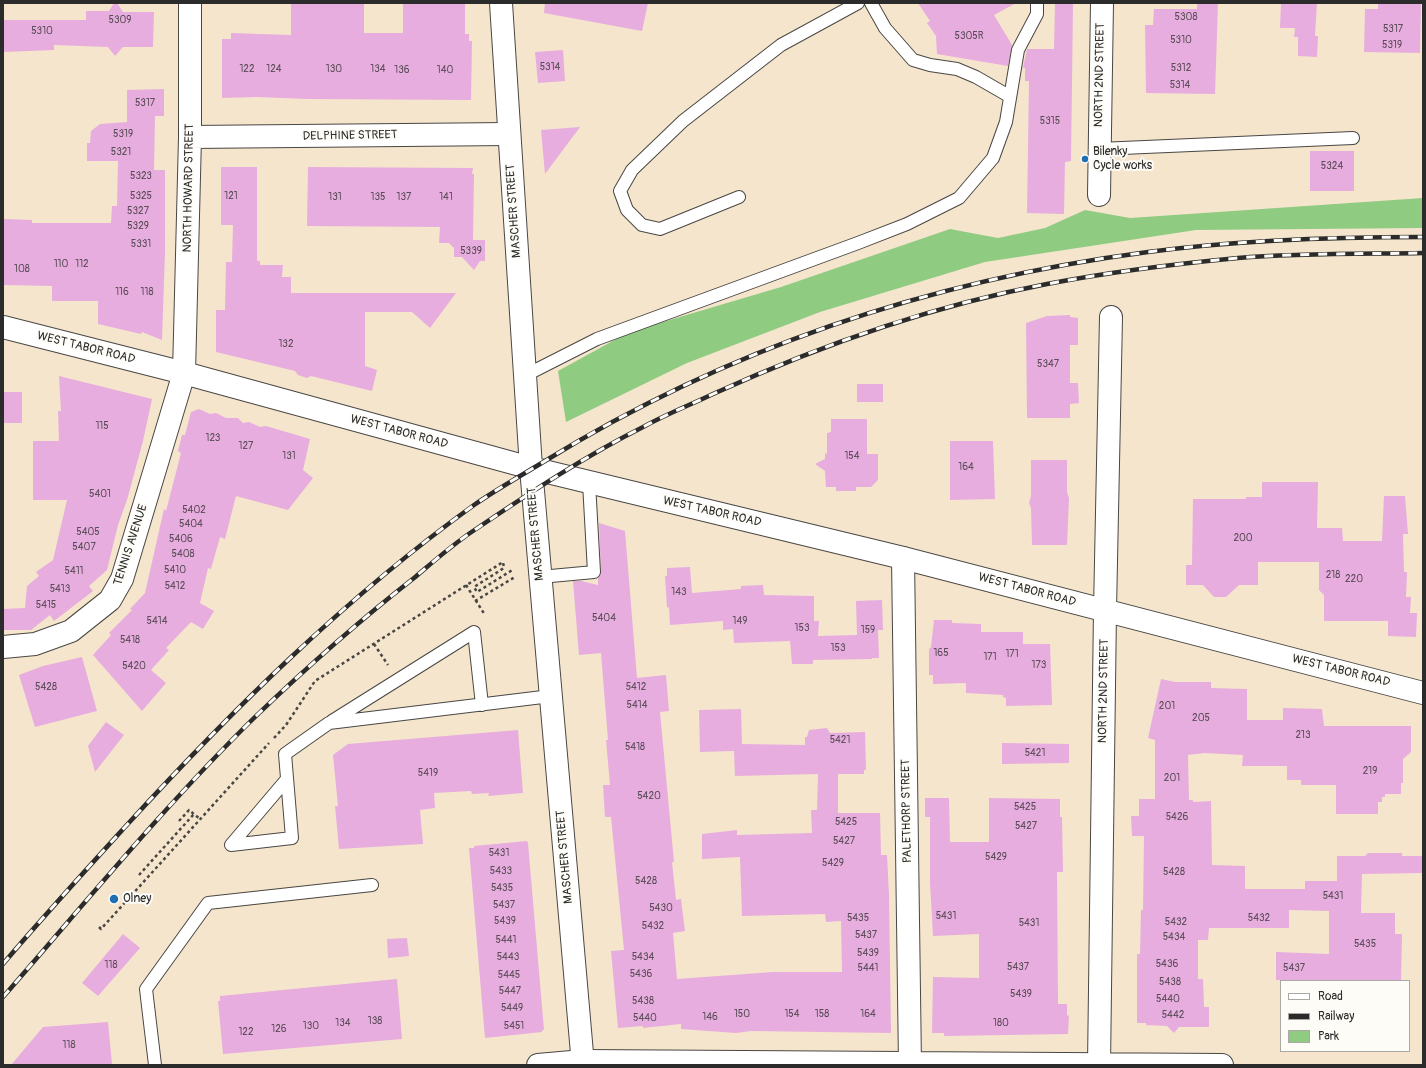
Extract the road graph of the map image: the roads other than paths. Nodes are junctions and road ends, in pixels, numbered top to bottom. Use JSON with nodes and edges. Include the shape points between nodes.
{"nodes":[{"id":1,"x":190,"y":3,"type":"edge"},
{"id":2,"x":501,"y":3,"type":"edge"},
{"id":3,"x":858,"y":3,"type":"edge"},
{"id":4,"x":871,"y":3,"type":"edge"},
{"id":5,"x":1037,"y":3,"type":"edge"},
{"id":6,"x":1102,"y":3,"type":"edge"},
{"id":7,"x":1009,"y":96,"type":"junction"},
{"id":8,"x":509,"y":134,"type":"junction"},
{"id":9,"x":190,"y":138,"type":"junction"},
{"id":10,"x":1353,"y":138,"type":"dead end"},
{"id":11,"x":1099,"y":149,"type":"junction"},
{"id":12,"x":1099,"y":195,"type":"dead end"},
{"id":13,"x":739,"y":197,"type":"dead end"},
{"id":14,"x":1111,"y":317,"type":"dead end"},
{"id":15,"x":3,"y":327,"type":"edge"},
{"id":16,"x":184,"y":372,"type":"junction"},
{"id":17,"x":524,"y":376,"type":"junction"},
{"id":18,"x":531,"y":468,"type":"junction"},
{"id":19,"x":589,"y":482,"type":"junction"},
{"id":20,"x":903,"y":558,"type":"junction"},
{"id":21,"x":540,"y":577,"type":"junction"},
{"id":22,"x":1105,"y":610,"type":"junction"},
{"id":23,"x":3,"y":647,"type":"edge"},
{"id":24,"x":1423,"y":693,"type":"edge"},
{"id":25,"x":551,"y":696,"type":"junction"},
{"id":26,"x":482,"y":704,"type":"junction"},
{"id":27,"x":329,"y":723,"type":"junction"},
{"id":28,"x":287,"y":779,"type":"junction"},
{"id":29,"x":372,"y":885,"type":"dead end"},
{"id":30,"x":583,"y":1063,"type":"edge"},
{"id":31,"x":910,"y":1064,"type":"edge"},
{"id":32,"x":1098,"y":1064,"type":"edge"},
{"id":33,"x":155,"y":1065,"type":"edge"},
{"id":34,"x":538,"y":1065,"type":"edge"},
{"id":35,"x":1222,"y":1065,"type":"edge"}],
"edges":[{"from":1,"to":9,"type":"street","name":"NORTH HOWARD STREET"},
{"from":2,"to":8,"type":"street","name":"MASCHER STREET"},
{"from":3,"to":13,"type":"lane","via":[[781,45],[683,121],[632,170],[620,190],[627,210],[642,225],[660,229]]},
{"from":4,"to":7,"type":"lane","via":[[885,28],[913,60],[956,69]]},
{"from":5,"to":7,"type":"lane","via":[[1037,14],[1018,50]]},
{"from":6,"to":11,"type":"street","name":"NORTH 2ND STREET"},
{"from":7,"to":17,"type":"lane","via":[[1006,122],[993,158],[959,198],[907,224],[597,339]]},
{"from":8,"to":9,"type":"street","name":"DELPHINE STREET"},
{"from":8,"to":17,"type":"street","name":"MASCHER STREET"},
{"from":9,"to":16,"type":"street","name":"NORTH HOWARD STREET"},
{"from":10,"to":11,"type":"lane"},
{"from":11,"to":12,"type":"street","name":"NORTH 2ND STREET"},
{"from":14,"to":22,"type":"street","name":"NORTH 2ND STREET"},
{"from":15,"to":16,"type":"street","name":"WEST TABOR ROAD"},
{"from":16,"to":18,"type":"street","name":"WEST TABOR ROAD"},
{"from":16,"to":23,"type":"street","name":"TENNIS AVENUE","via":[[122,579],[110,600],[71,631],[35,644]]},
{"from":17,"to":18,"type":"street","name":"MASCHER STREET"},
{"from":18,"to":19,"type":"street","name":"WEST TABOR ROAD"},
{"from":18,"to":21,"type":"street","name":"MASCHER STREET"},
{"from":19,"to":20,"type":"street","name":"WEST TABOR ROAD"},
{"from":19,"to":21,"type":"lane","via":[[594,572]]},
{"from":20,"to":22,"type":"street","name":"WEST TABOR ROAD"},
{"from":20,"to":31,"type":"street","name":"PALETHORP STREET"},
{"from":21,"to":25,"type":"street","name":"MASCHER STREET"},
{"from":22,"to":24,"type":"street","name":"WEST TABOR ROAD"},
{"from":22,"to":32,"type":"street","name":"NORTH 2ND STREET"},
{"from":25,"to":26,"type":"lane"},
{"from":25,"to":30,"type":"street","name":"MASCHER STREET"},
{"from":26,"to":27,"type":"lane"},
{"from":26,"to":27,"type":"lane","via":[[474,632]]},
{"from":27,"to":28,"type":"lane","via":[[285,754]]},
{"from":28,"to":28,"type":"lane","via":[[292,838],[231,844],[251,821]]},
{"from":29,"to":33,"type":"lane","via":[[208,903],[146,990]]},
{"from":30,"to":31,"type":"street"},
{"from":30,"to":34,"type":"street"},
{"from":31,"to":32,"type":"street"},
{"from":32,"to":35,"type":"street"}]}
